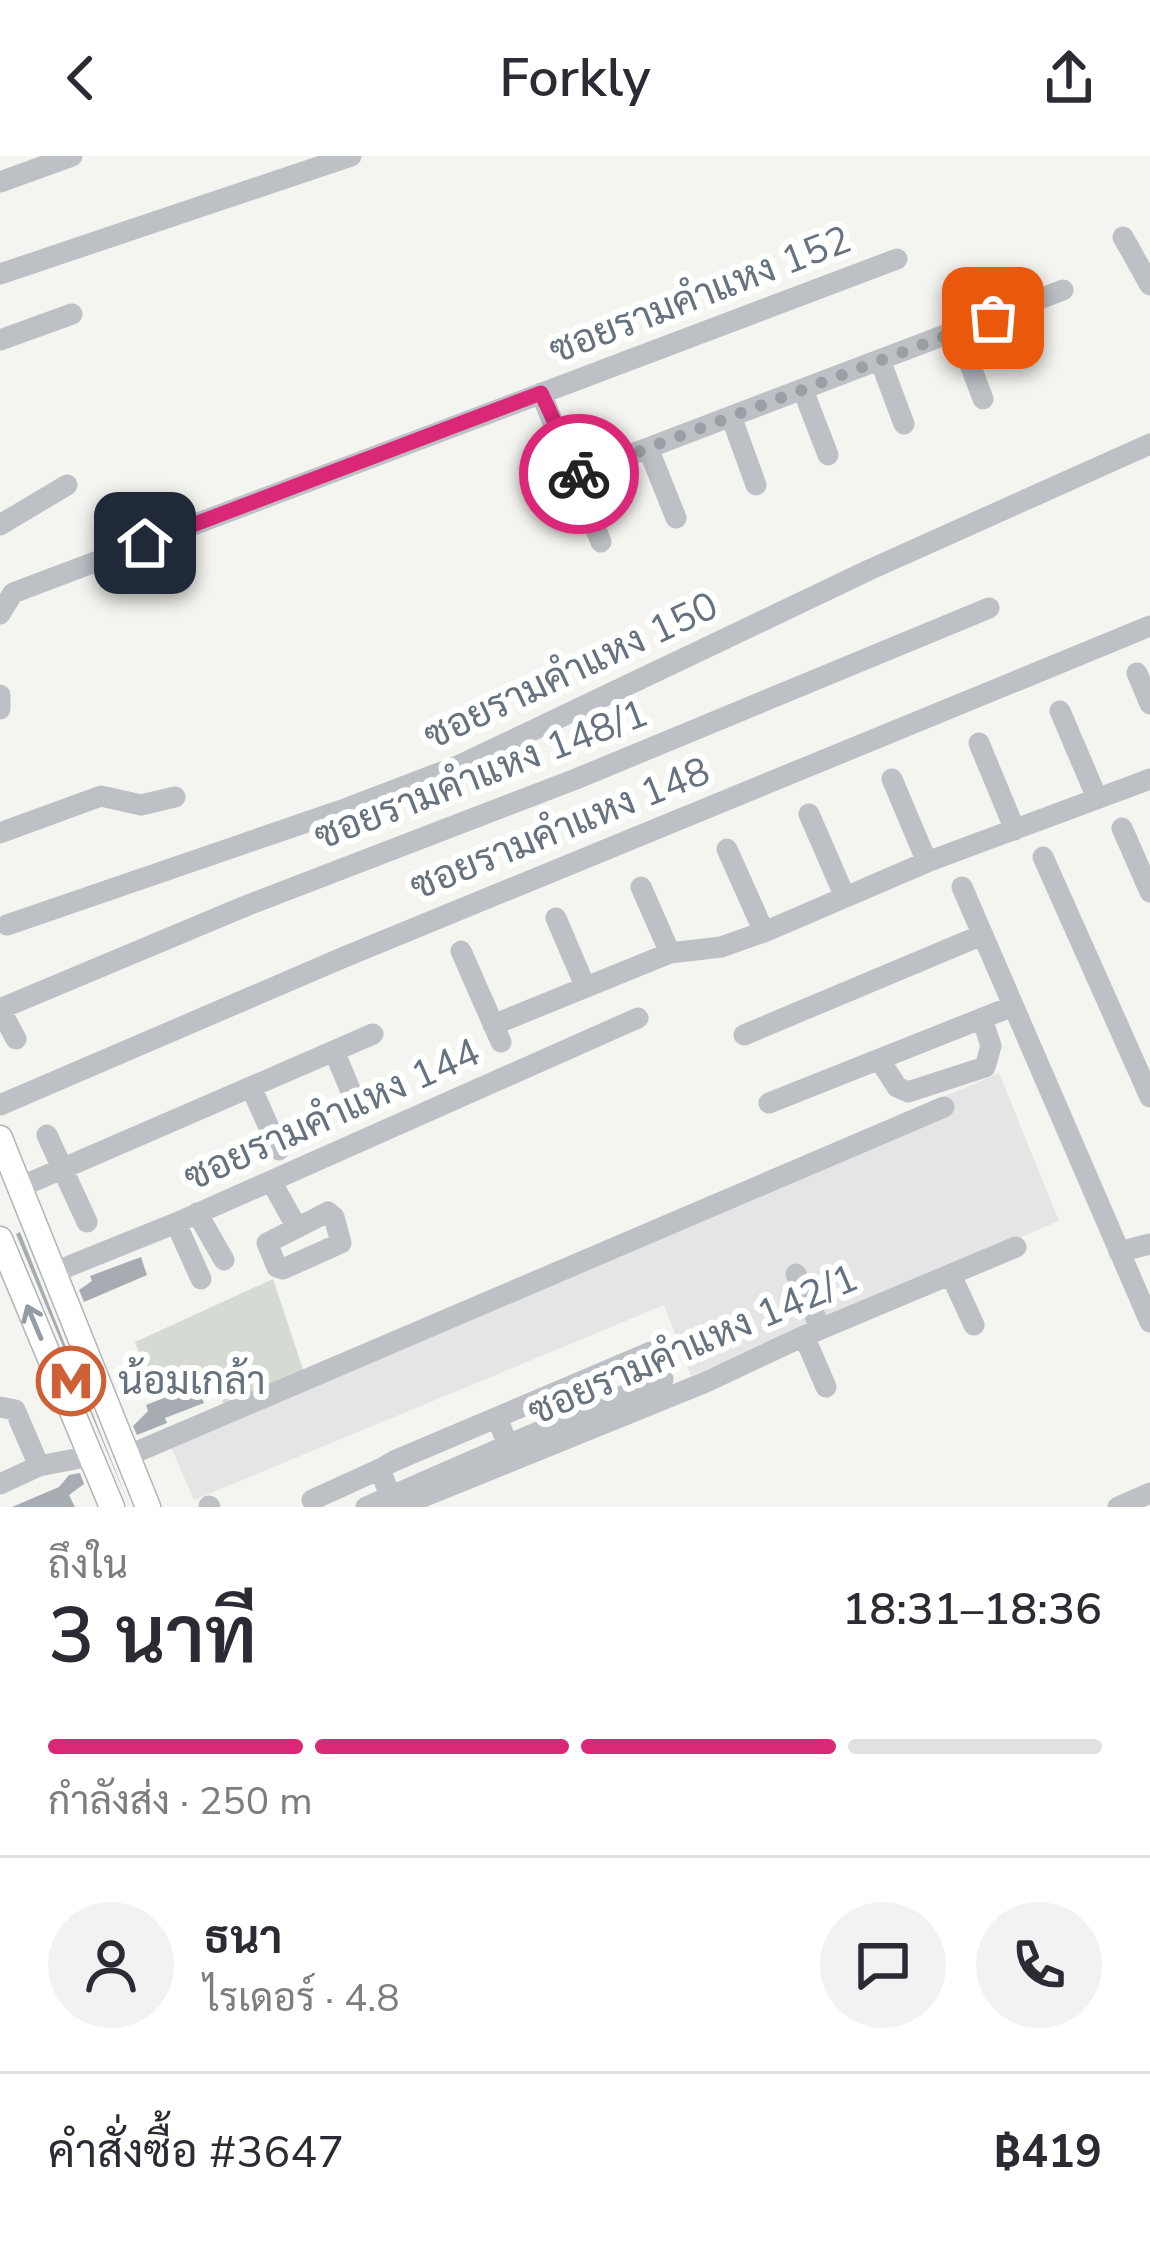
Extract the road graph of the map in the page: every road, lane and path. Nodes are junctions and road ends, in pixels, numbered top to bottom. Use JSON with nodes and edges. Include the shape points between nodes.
{"nodes":[{"id":1,"x":72,"y":156,"type":"edge"},
{"id":2,"x":351,"y":156,"type":"edge"},
{"id":3,"x":0,"y":182,"type":"edge"},
{"id":4,"x":1123,"y":237,"type":"dead end"},
{"id":5,"x":898,"y":259,"type":"dead end"},
{"id":6,"x":0,"y":274,"type":"edge"},
{"id":7,"x":1150,"y":285,"type":"edge"},
{"id":8,"x":1063,"y":290,"type":"dead end"},
{"id":9,"x":72,"y":314,"type":"dead end"},
{"id":10,"x":958,"y":332,"type":"junction"},
{"id":11,"x":0,"y":340,"type":"edge"},
{"id":12,"x":880,"y":360,"type":"junction"},
{"id":13,"x":803,"y":390,"type":"junction"},
{"id":14,"x":541,"y":393,"type":"junction"},
{"id":15,"x":983,"y":399,"type":"dead end"},
{"id":16,"x":731,"y":416,"type":"junction"},
{"id":17,"x":904,"y":424,"type":"dead end"},
{"id":18,"x":1150,"y":444,"type":"edge"},
{"id":19,"x":648,"y":448,"type":"junction"},
{"id":20,"x":828,"y":455,"type":"dead end"},
{"id":21,"x":577,"y":475,"type":"junction"},
{"id":22,"x":67,"y":485,"type":"dead end"},
{"id":23,"x":756,"y":485,"type":"dead end"},
{"id":24,"x":676,"y":518,"type":"dead end"},
{"id":25,"x":0,"y":525,"type":"edge"},
{"id":26,"x":601,"y":542,"type":"dead end"},
{"id":27,"x":989,"y":608,"type":"dead end"},
{"id":28,"x":0,"y":614,"type":"edge"},
{"id":29,"x":1150,"y":626,"type":"edge"},
{"id":30,"x":1137,"y":673,"type":"dead end"},
{"id":31,"x":0,"y":695,"type":"edge"},
{"id":32,"x":1150,"y":704,"type":"edge"},
{"id":33,"x":0,"y":709,"type":"edge"},
{"id":34,"x":1060,"y":711,"type":"dead end"},
{"id":35,"x":979,"y":743,"type":"dead end"},
{"id":36,"x":1150,"y":778,"type":"edge"},
{"id":37,"x":892,"y":779,"type":"dead end"},
{"id":38,"x":176,"y":797,"type":"dead end"},
{"id":39,"x":1097,"y":799,"type":"junction"},
{"id":40,"x":809,"y":814,"type":"dead end"},
{"id":41,"x":1122,"y":828,"type":"dead end"},
{"id":42,"x":1015,"y":830,"type":"junction"},
{"id":43,"x":0,"y":832,"type":"edge"},
{"id":44,"x":727,"y":849,"type":"dead end"},
{"id":45,"x":1043,"y":856,"type":"dead end"},
{"id":46,"x":927,"y":862,"type":"junction"},
{"id":47,"x":640,"y":887,"type":"dead end"},
{"id":48,"x":962,"y":887,"type":"dead end"},
{"id":49,"x":1150,"y":892,"type":"edge"},
{"id":50,"x":845,"y":897,"type":"junction"},
{"id":51,"x":556,"y":918,"type":"dead end"},
{"id":52,"x":2,"y":929,"type":"edge"},
{"id":53,"x":764,"y":932,"type":"junction"},
{"id":54,"x":982,"y":934,"type":"junction"},
{"id":55,"x":331,"y":950,"type":"dead end"},
{"id":56,"x":461,"y":951,"type":"dead end"},
{"id":57,"x":670,"y":953,"type":"junction"},
{"id":58,"x":585,"y":986,"type":"junction"},
{"id":59,"x":1013,"y":1006,"type":"junction"},
{"id":60,"x":0,"y":1009,"type":"edge"},
{"id":61,"x":638,"y":1018,"type":"dead end"},
{"id":62,"x":982,"y":1018,"type":"junction"},
{"id":63,"x":373,"y":1034,"type":"dead end"},
{"id":64,"x":744,"y":1035,"type":"dead end"},
{"id":65,"x":16,"y":1039,"type":"dead end"},
{"id":66,"x":504,"y":1048,"type":"junction"},
{"id":67,"x":334,"y":1051,"type":"junction"},
{"id":68,"x":879,"y":1059,"type":"junction"},
{"id":69,"x":57,"y":1080,"type":"junction"},
{"id":70,"x":250,"y":1087,"type":"junction"},
{"id":71,"x":1150,"y":1097,"type":"edge"},
{"id":72,"x":355,"y":1101,"type":"dead end"},
{"id":73,"x":769,"y":1103,"type":"dead end"},
{"id":74,"x":0,"y":1106,"type":"edge"},
{"id":75,"x":944,"y":1107,"type":"dead end"},
{"id":76,"x":47,"y":1135,"type":"dead end"},
{"id":77,"x":0,"y":1138,"type":"edge"},
{"id":78,"x":279,"y":1150,"type":"dead end"},
{"id":79,"x":62,"y":1169,"type":"junction"},
{"id":80,"x":271,"y":1181,"type":"junction"},
{"id":81,"x":20,"y":1186,"type":"junction"},
{"id":82,"x":197,"y":1214,"type":"junction"},
{"id":83,"x":87,"y":1222,"type":"dead end"},
{"id":84,"x":176,"y":1223,"type":"junction"},
{"id":85,"x":296,"y":1226,"type":"dead end"},
{"id":86,"x":0,"y":1239,"type":"edge"},
{"id":87,"x":1150,"y":1244,"type":"edge"},
{"id":88,"x":1016,"y":1247,"type":"dead end"},
{"id":89,"x":1119,"y":1252,"type":"junction"},
{"id":90,"x":224,"y":1260,"type":"dead end"},
{"id":91,"x":52,"y":1273,"type":"junction"},
{"id":92,"x":796,"y":1274,"type":"dead end"},
{"id":93,"x":951,"y":1275,"type":"junction"},
{"id":94,"x":201,"y":1279,"type":"dead end"},
{"id":95,"x":1150,"y":1322,"type":"edge"},
{"id":96,"x":974,"y":1325,"type":"dead end"},
{"id":97,"x":813,"y":1332,"type":"junction"},
{"id":98,"x":651,"y":1352,"type":"dead end"},
{"id":99,"x":663,"y":1379,"type":"dead end"},
{"id":100,"x":826,"y":1388,"type":"dead end"},
{"id":101,"x":0,"y":1407,"type":"edge"},
{"id":102,"x":497,"y":1418,"type":"junction"},
{"id":103,"x":508,"y":1445,"type":"junction"},
{"id":104,"x":91,"y":1456,"type":"junction"},
{"id":105,"x":128,"y":1456,"type":"junction"},
{"id":106,"x":39,"y":1466,"type":"junction"},
{"id":107,"x":380,"y":1469,"type":"junction"},
{"id":108,"x":0,"y":1484,"type":"edge"},
{"id":109,"x":1150,"y":1493,"type":"edge"},
{"id":110,"x":312,"y":1500,"type":"dead end"},
{"id":111,"x":394,"y":1501,"type":"edge"},
{"id":112,"x":112,"y":1507,"type":"edge"},
{"id":113,"x":148,"y":1507,"type":"edge"},
{"id":114,"x":366,"y":1507,"type":"edge"},
{"id":115,"x":1118,"y":1507,"type":"edge"}],
"edges":[{"from":1,"to":3,"type":"street"},
{"from":2,"to":6,"type":"street"},
{"from":4,"to":7,"type":"street"},
{"from":5,"to":14,"type":"street","name":"ซอยรามคำแหง 152"},
{"from":8,"to":10,"type":"street"},
{"from":9,"to":11,"type":"street"},
{"from":10,"to":12,"type":"street"},
{"from":10,"to":15,"type":"street"},
{"from":12,"to":13,"type":"street"},
{"from":12,"to":17,"type":"street"},
{"from":13,"to":16,"type":"street"},
{"from":13,"to":20,"type":"street"},
{"from":14,"to":21,"type":"street"},
{"from":14,"to":28,"type":"street","name":"ซอยรามคำแหง 152","via":[[13,592]]},
{"from":16,"to":19,"type":"street"},
{"from":16,"to":23,"type":"street"},
{"from":18,"to":52,"type":"street","name":"ซอยรามคำแหง 150","via":[[460,764]]},
{"from":19,"to":21,"type":"street"},
{"from":19,"to":24,"type":"street"},
{"from":21,"to":26,"type":"street"},
{"from":22,"to":25,"type":"street"},
{"from":27,"to":60,"type":"street","name":"ซอยรามคำแหง 148/1"},
{"from":29,"to":69,"type":"street","name":"ซอยรามคำแหง 148"},
{"from":30,"to":32,"type":"street"},
{"from":31,"to":33,"type":"street"},
{"from":34,"to":39,"type":"street"},
{"from":35,"to":42,"type":"street"},
{"from":36,"to":39,"type":"street"},
{"from":37,"to":46,"type":"street"},
{"from":38,"to":43,"type":"street","via":[[141,805],[100,796]]},
{"from":39,"to":42,"type":"street"},
{"from":40,"to":50,"type":"street"},
{"from":41,"to":49,"type":"street"},
{"from":42,"to":46,"type":"street"},
{"from":44,"to":53,"type":"street"},
{"from":45,"to":71,"type":"street"},
{"from":46,"to":50,"type":"street"},
{"from":47,"to":57,"type":"street"},
{"from":48,"to":54,"type":"street"},
{"from":50,"to":53,"type":"street"},
{"from":51,"to":58,"type":"street"},
{"from":53,"to":57,"type":"street"},
{"from":54,"to":59,"type":"street"},
{"from":54,"to":64,"type":"street"},
{"from":55,"to":69,"type":"street","via":[[67,1059]]},
{"from":56,"to":66,"type":"street"},
{"from":57,"to":58,"type":"street"},
{"from":58,"to":66,"type":"street"},
{"from":59,"to":62,"type":"street"},
{"from":59,"to":89,"type":"street"},
{"from":60,"to":65,"type":"street"},
{"from":61,"to":66,"type":"street","name":"ซอยรามคำแหง 144"},
{"from":62,"to":68,"type":"street"},
{"from":62,"to":68,"type":"street","via":[[991,1046],[985,1067],[908,1092]]},
{"from":63,"to":67,"type":"street"},
{"from":66,"to":80,"type":"street","name":"ซอยรามคำแหง 144"},
{"from":67,"to":70,"type":"street"},
{"from":67,"to":72,"type":"street"},
{"from":68,"to":73,"type":"street"},
{"from":69,"to":74,"type":"street","name":"ซอยรามคำแหง 148"},
{"from":70,"to":78,"type":"street"},
{"from":70,"to":79,"type":"street"},
{"from":75,"to":105,"type":"street"},
{"from":76,"to":79,"type":"street"},
{"from":77,"to":81,"type":"main road"},
{"from":79,"to":81,"type":"street"},
{"from":79,"to":83,"type":"street"},
{"from":80,"to":82,"type":"street","name":"ซอยรามคำแหง 144"},
{"from":80,"to":85,"type":"street"},
{"from":81,"to":91,"type":"main road"},
{"from":82,"to":84,"type":"street","name":"ซอยรามคำแหง 144"},
{"from":82,"to":90,"type":"street"},
{"from":84,"to":91,"type":"street","name":"ซอยรามคำแหง 144"},
{"from":84,"to":94,"type":"street"},
{"from":104,"to":86,"type":"main road","one_way":true},
{"from":87,"to":89,"type":"street"},
{"from":88,"to":93,"type":"street","name":"ซอยรามคำแหง 142/1"},
{"from":89,"to":95,"type":"street"},
{"from":91,"to":105,"type":"main road"},
{"from":92,"to":97,"type":"street"},
{"from":93,"to":96,"type":"street"},
{"from":93,"to":97,"type":"street","name":"ซอยรามคำแหง 142/1"},
{"from":97,"to":100,"type":"street"},
{"from":97,"to":111,"type":"street","name":"ซอยรามคำแหง 142/1","via":[[706,1382]]},
{"from":98,"to":102,"type":"street"},
{"from":99,"to":103,"type":"street"},
{"from":101,"to":106,"type":"street","via":[[14,1410]]},
{"from":102,"to":103,"type":"street"},
{"from":102,"to":107,"type":"street"},
{"from":103,"to":111,"type":"street"},
{"from":104,"to":106,"type":"street"},
{"from":104,"to":112,"type":"main road"},
{"from":105,"to":113,"type":"main road"},
{"from":106,"to":108,"type":"street"},
{"from":107,"to":110,"type":"street"},
{"from":107,"to":111,"type":"street"},
{"from":109,"to":115,"type":"street"},
{"from":111,"to":114,"type":"street"}]}
